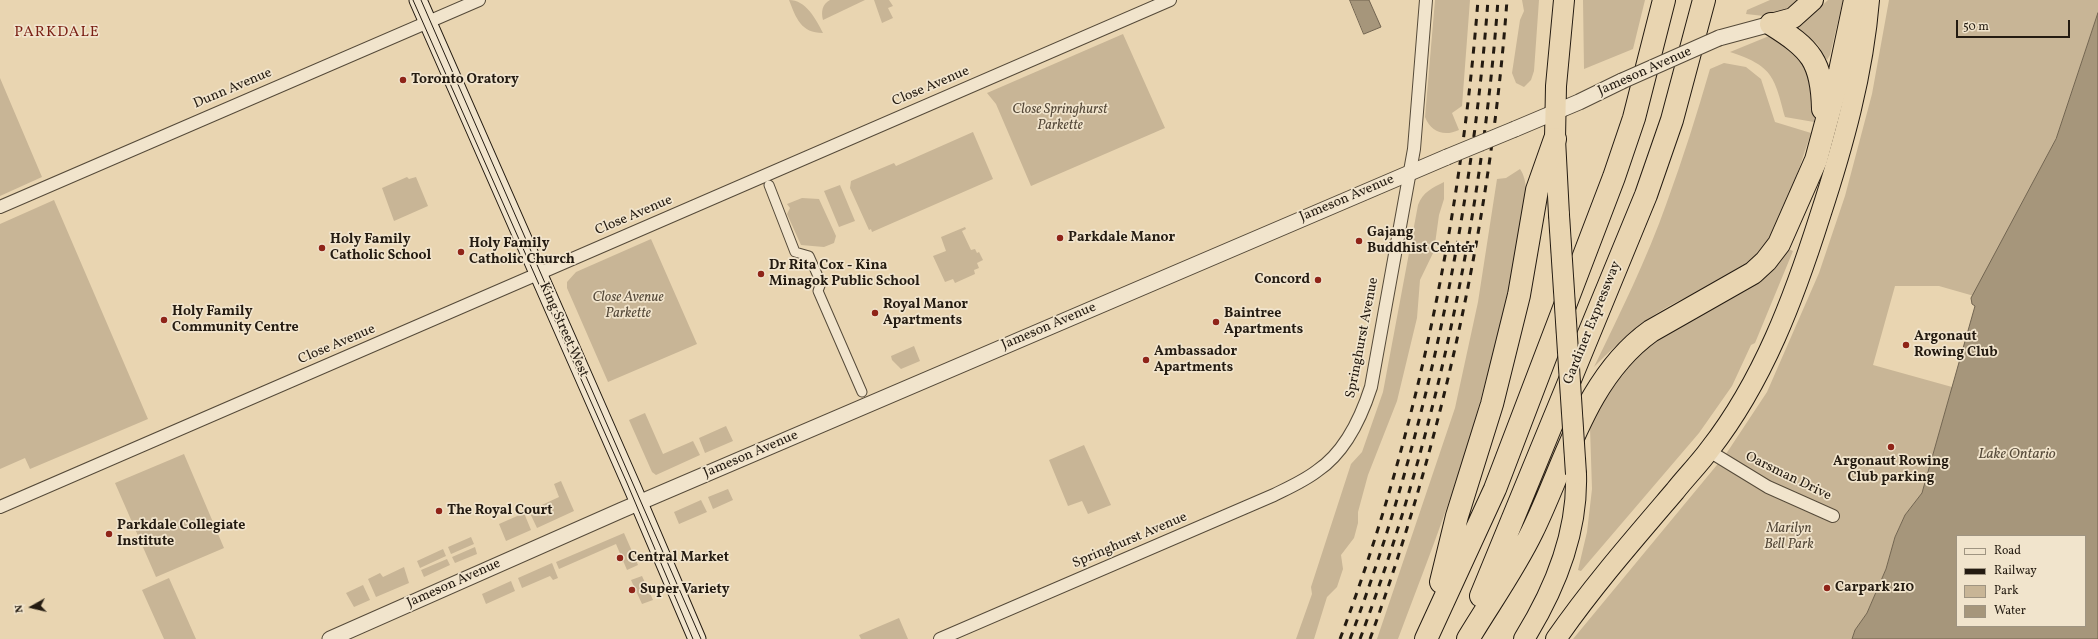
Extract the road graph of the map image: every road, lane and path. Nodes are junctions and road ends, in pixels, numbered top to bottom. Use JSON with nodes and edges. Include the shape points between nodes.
{"nodes":[{"id":1,"x":418,"y":0,"type":"edge"},
{"id":2,"x":479,"y":0,"type":"edge"},
{"id":3,"x":1170,"y":0,"type":"edge"},
{"id":4,"x":1426,"y":0,"type":"edge"},
{"id":5,"x":1564,"y":0,"type":"edge"},
{"id":6,"x":1664,"y":0,"type":"edge"},
{"id":7,"x":1704,"y":0,"type":"edge"},
{"id":8,"x":1813,"y":0,"type":"edge"},
{"id":9,"x":1855,"y":0,"type":"edge"},
{"id":10,"x":1869,"y":0,"type":"edge"},
{"id":11,"x":427,"y":22,"type":"junction"},
{"id":12,"x":1771,"y":24,"type":"junction"},
{"id":13,"x":1556,"y":112,"type":"junction"},
{"id":14,"x":1555,"y":139,"type":"junction"},
{"id":15,"x":1816,"y":160,"type":"junction"},
{"id":16,"x":1410,"y":172,"type":"junction"},
{"id":17,"x":769,"y":185,"type":"dead end"},
{"id":18,"x":0,"y":207,"type":"edge"},
{"id":19,"x":538,"y":274,"type":"junction"},
{"id":20,"x":862,"y":392,"type":"dead end"},
{"id":21,"x":1709,"y":451,"type":"junction"},
{"id":22,"x":639,"y":503,"type":"junction"},
{"id":23,"x":0,"y":507,"type":"edge"},
{"id":24,"x":1833,"y":516,"type":"dead end"},
{"id":25,"x":1426,"y":638,"type":"edge"},
{"id":26,"x":330,"y":639,"type":"edge"},
{"id":27,"x":697,"y":639,"type":"edge"},
{"id":28,"x":940,"y":639,"type":"edge"},
{"id":29,"x":1462,"y":639,"type":"edge"},
{"id":30,"x":1468,"y":639,"type":"edge"},
{"id":31,"x":1524,"y":639,"type":"edge"},
{"id":32,"x":1556,"y":639,"type":"edge"}],
"edges":[{"from":1,"to":11,"type":"main road","name":"King Street West"},
{"from":2,"to":11,"type":"street","name":"Dunn Avenue"},
{"from":3,"to":19,"type":"street","name":"Close Avenue"},
{"from":4,"to":16,"type":"street","name":"Springhurst Avenue"},
{"from":5,"to":13,"type":"highway"},
{"from":6,"to":25,"type":"highway","via":[[1634,118],[1611,184],[1494,489]]},
{"from":7,"to":29,"type":"highway","name":"Gardiner Expressway","via":[[1672,120],[1646,195]]},
{"from":8,"to":12,"type":"highway","via":[[1792,18]]},
{"from":9,"to":15,"type":"highway","via":[[1840,70]]},
{"from":10,"to":21,"type":"highway","via":[[1854,96],[1835,172],[1796,288],[1754,381]]},
{"from":11,"to":18,"type":"street","name":"Dunn Avenue"},
{"from":11,"to":19,"type":"main road","name":"King Street West"},
{"from":12,"to":13,"type":"street","name":"Jameson Avenue","bridge":true,"via":[[1719,38]]},
{"from":12,"to":15,"type":"highway","via":[[1807,51],[1820,75],[1823,113]]},
{"from":13,"to":14,"type":"highway"},
{"from":13,"to":16,"type":"street","name":"Jameson Avenue","bridge":true},
{"from":14,"to":25,"type":"highway","via":[[1537,190],[1520,295],[1492,404],[1457,516]]},
{"from":14,"to":31,"type":"highway","bridge":true,"via":[[1576,504],[1570,536],[1556,575]]},
{"from":15,"to":30,"type":"highway","via":[[1790,222],[1779,244],[1766,261],[1738,284],[1638,340],[1607,375],[1584,414],[1531,534]]},
{"from":16,"to":22,"type":"street","name":"Jameson Avenue"},
{"from":16,"to":28,"type":"street","name":"Springhurst Avenue","via":[[1364,409],[1351,432],[1318,471],[1274,495]]},
{"from":17,"to":20,"type":"street","via":[[796,252],[809,256],[821,283],[818,291]]},
{"from":19,"to":22,"type":"main road","name":"King Street West"},
{"from":19,"to":23,"type":"street","name":"Close Avenue"},
{"from":21,"to":24,"type":"street","name":"Oarsman Drive","via":[[1768,487]]},
{"from":21,"to":32,"type":"highway","via":[[1612,566]]},
{"from":22,"to":26,"type":"street","name":"Jameson Avenue"},
{"from":22,"to":27,"type":"main road","name":"King Street West"}]}
